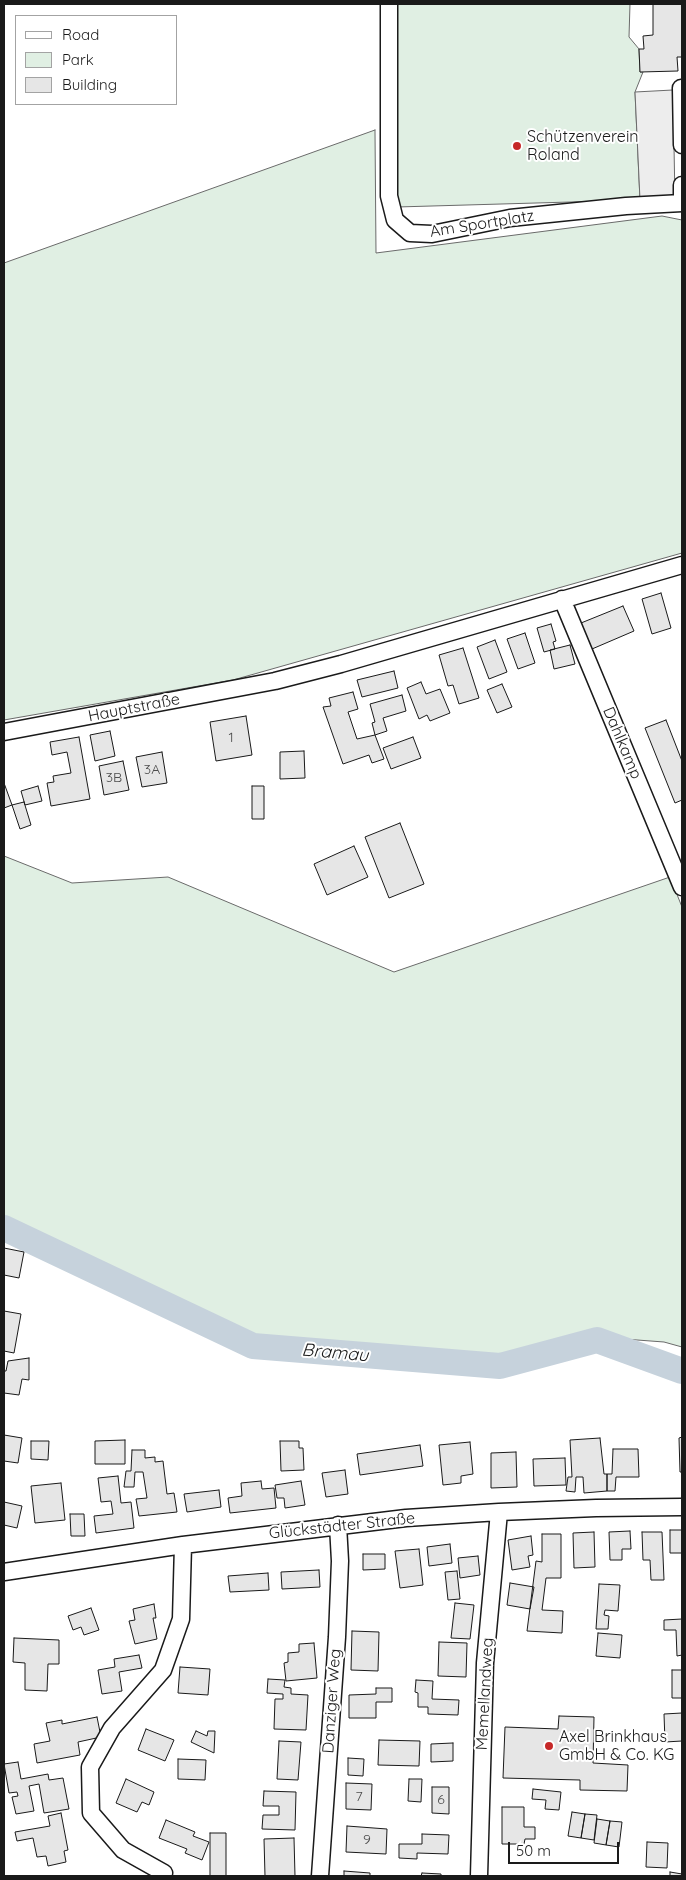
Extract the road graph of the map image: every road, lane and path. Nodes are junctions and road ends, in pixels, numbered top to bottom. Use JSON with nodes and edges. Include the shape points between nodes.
{"nodes":[{"id":1,"x":388,"y":4,"type":"edge"},
{"id":2,"x":681,"y":88,"type":"dead end"},
{"id":3,"x":682,"y":145,"type":"edge"},
{"id":4,"x":682,"y":185,"type":"edge"},
{"id":5,"x":682,"y":565,"type":"edge"},
{"id":6,"x":562,"y":599,"type":"junction"},
{"id":7,"x":4,"y":732,"type":"edge"},
{"id":8,"x":682,"y":888,"type":"edge"},
{"id":9,"x":682,"y":1507,"type":"edge"},
{"id":10,"x":499,"y":1512,"type":"junction"},
{"id":11,"x":338,"y":1526,"type":"junction"},
{"id":12,"x":183,"y":1546,"type":"junction"},
{"id":13,"x":4,"y":1572,"type":"edge"},
{"id":14,"x":164,"y":1873,"type":"dead end"},
{"id":15,"x":320,"y":1876,"type":"edge"},
{"id":16,"x":479,"y":1876,"type":"edge"}],
"edges":[{"from":1,"to":4,"type":"street","name":"Am Sportplatz","via":[[389,196],[395,220],[410,233],[432,234],[510,218],[682,203]]},
{"from":2,"to":3,"type":"street"},
{"from":5,"to":6,"type":"street"},
{"from":6,"to":7,"type":"street","name":"Hauptstraße","via":[[265,684]]},
{"from":6,"to":8,"type":"street","name":"Dahlkamp"},
{"from":9,"to":10,"type":"street","name":"Glückstädter Straße"},
{"from":10,"to":11,"type":"street","name":"Glückstädter Straße"},
{"from":10,"to":16,"type":"street","name":"Memellandweg","via":[[485,1663]]},
{"from":11,"to":12,"type":"street","name":"Glückstädter Straße"},
{"from":11,"to":15,"type":"street","name":"Danziger Weg","via":[[338,1618]]},
{"from":12,"to":13,"type":"street","name":"Glückstädter Straße"},
{"from":12,"to":14,"type":"street","via":[[181,1619],[163,1670],[112,1728],[90,1767],[91,1813],[123,1850]]}]}
